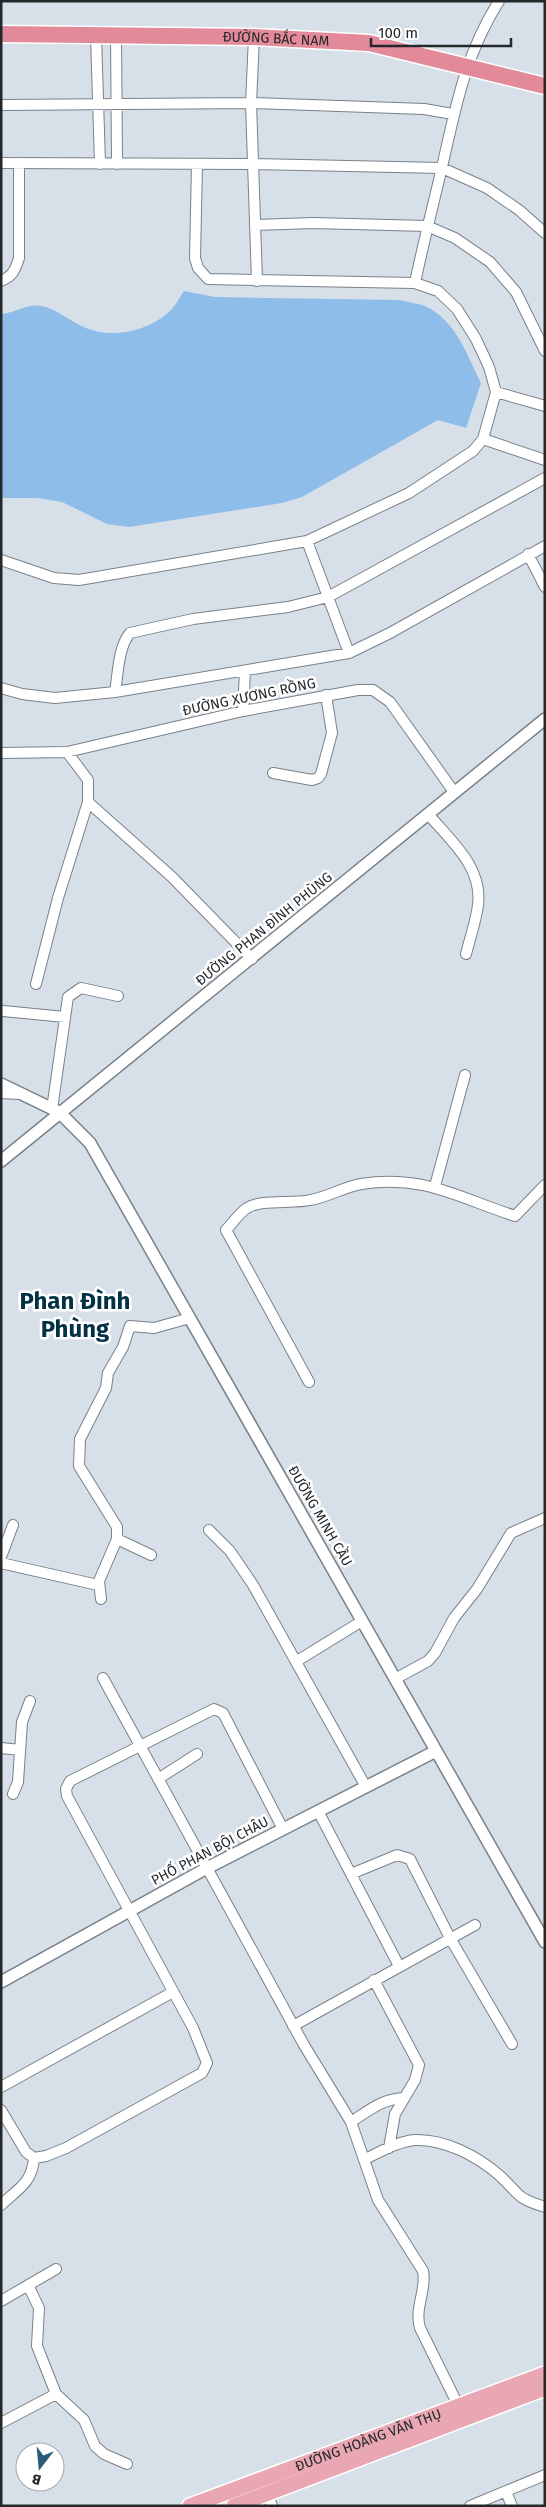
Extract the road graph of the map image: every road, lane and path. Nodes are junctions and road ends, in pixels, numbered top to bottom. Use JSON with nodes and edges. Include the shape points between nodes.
{"nodes":[{"id":1,"x":499,"y":1,"type":"edge"},
{"id":2,"x":1,"y":34,"type":"edge"},
{"id":3,"x":96,"y":35,"type":"junction"},
{"id":4,"x":116,"y":35,"type":"junction"},
{"id":5,"x":254,"y":37,"type":"junction"},
{"id":6,"x":467,"y":66,"type":"junction"},
{"id":7,"x":545,"y":86,"type":"edge"},
{"id":8,"x":251,"y":103,"type":"junction"},
{"id":9,"x":1,"y":104,"type":"edge"},
{"id":10,"x":99,"y":104,"type":"junction"},
{"id":11,"x":116,"y":104,"type":"junction"},
{"id":12,"x":453,"y":114,"type":"junction"},
{"id":13,"x":1,"y":163,"type":"edge"},
{"id":14,"x":19,"y":163,"type":"junction"},
{"id":15,"x":100,"y":164,"type":"junction"},
{"id":16,"x":117,"y":164,"type":"junction"},
{"id":17,"x":197,"y":164,"type":"junction"},
{"id":18,"x":253,"y":164,"type":"junction"},
{"id":19,"x":442,"y":168,"type":"junction"},
{"id":20,"x":255,"y":225,"type":"junction"},
{"id":21,"x":427,"y":226,"type":"junction"},
{"id":22,"x":545,"y":233,"type":"edge"},
{"id":23,"x":1,"y":280,"type":"edge"},
{"id":24,"x":257,"y":281,"type":"junction"},
{"id":25,"x":416,"y":283,"type":"junction"},
{"id":26,"x":545,"y":351,"type":"edge"},
{"id":27,"x":496,"y":392,"type":"junction"},
{"id":28,"x":545,"y":406,"type":"edge"},
{"id":29,"x":483,"y":438,"type":"junction"},
{"id":30,"x":545,"y":460,"type":"edge"},
{"id":31,"x":545,"y":478,"type":"edge"},
{"id":32,"x":307,"y":541,"type":"junction"},
{"id":33,"x":545,"y":546,"type":"edge"},
{"id":34,"x":528,"y":554,"type":"junction"},
{"id":35,"x":1,"y":560,"type":"edge"},
{"id":36,"x":545,"y":587,"type":"edge"},
{"id":37,"x":328,"y":598,"type":"junction"},
{"id":38,"x":349,"y":653,"type":"junction"},
{"id":39,"x":246,"y":671,"type":"junction"},
{"id":40,"x":1,"y":688,"type":"edge"},
{"id":41,"x":115,"y":692,"type":"junction"},
{"id":42,"x":326,"y":696,"type":"junction"},
{"id":43,"x":243,"y":711,"type":"junction"},
{"id":44,"x":545,"y":719,"type":"edge"},
{"id":45,"x":67,"y":752,"type":"junction"},
{"id":46,"x":1,"y":754,"type":"edge"},
{"id":47,"x":273,"y":772,"type":"dead end"},
{"id":48,"x":454,"y":792,"type":"junction"},
{"id":49,"x":88,"y":802,"type":"junction"},
{"id":50,"x":428,"y":814,"type":"junction"},
{"id":51,"x":466,"y":954,"type":"dead end"},
{"id":52,"x":252,"y":959,"type":"junction"},
{"id":53,"x":36,"y":984,"type":"dead end"},
{"id":54,"x":118,"y":996,"type":"dead end"},
{"id":55,"x":3,"y":1011,"type":"dead end"},
{"id":56,"x":65,"y":1017,"type":"junction"},
{"id":57,"x":465,"y":1074,"type":"dead end"},
{"id":58,"x":1,"y":1084,"type":"edge"},
{"id":59,"x":1,"y":1093,"type":"edge"},
{"id":60,"x":21,"y":1094,"type":"junction"},
{"id":61,"x":56,"y":1111,"type":"junction"},
{"id":62,"x":1,"y":1161,"type":"edge"},
{"id":63,"x":545,"y":1185,"type":"edge"},
{"id":64,"x":436,"y":1186,"type":"junction"},
{"id":65,"x":190,"y":1318,"type":"junction"},
{"id":66,"x":309,"y":1382,"type":"dead end"},
{"id":67,"x":545,"y":1518,"type":"edge"},
{"id":68,"x":13,"y":1525,"type":"dead end"},
{"id":69,"x":209,"y":1530,"type":"dead end"},
{"id":70,"x":117,"y":1539,"type":"junction"},
{"id":71,"x":150,"y":1555,"type":"dead end"},
{"id":72,"x":1,"y":1557,"type":"edge"},
{"id":73,"x":1,"y":1563,"type":"edge"},
{"id":74,"x":98,"y":1585,"type":"junction"},
{"id":75,"x":101,"y":1599,"type":"dead end"},
{"id":76,"x":362,"y":1622,"type":"junction"},
{"id":77,"x":297,"y":1661,"type":"junction"},
{"id":78,"x":103,"y":1678,"type":"dead end"},
{"id":79,"x":395,"y":1679,"type":"junction"},
{"id":80,"x":30,"y":1701,"type":"dead end"},
{"id":81,"x":140,"y":1746,"type":"junction"},
{"id":82,"x":1,"y":1748,"type":"edge"},
{"id":83,"x":20,"y":1750,"type":"junction"},
{"id":84,"x":436,"y":1751,"type":"junction"},
{"id":85,"x":196,"y":1754,"type":"dead end"},
{"id":86,"x":158,"y":1779,"type":"junction"},
{"id":87,"x":366,"y":1787,"type":"junction"},
{"id":88,"x":13,"y":1794,"type":"dead end"},
{"id":89,"x":318,"y":1811,"type":"junction"},
{"id":90,"x":283,"y":1829,"type":"junction"},
{"id":91,"x":207,"y":1868,"type":"junction"},
{"id":92,"x":351,"y":1874,"type":"junction"},
{"id":93,"x":130,"y":1910,"type":"junction"},
{"id":94,"x":474,"y":1924,"type":"dead end"},
{"id":95,"x":450,"y":1938,"type":"junction"},
{"id":96,"x":545,"y":1942,"type":"edge"},
{"id":97,"x":399,"y":1966,"type":"junction"},
{"id":98,"x":374,"y":1980,"type":"junction"},
{"id":99,"x":1,"y":1982,"type":"edge"},
{"id":100,"x":173,"y":1992,"type":"junction"},
{"id":101,"x":293,"y":2026,"type":"junction"},
{"id":102,"x":512,"y":2044,"type":"dead end"},
{"id":103,"x":1,"y":2087,"type":"edge"},
{"id":104,"x":403,"y":2098,"type":"junction"},
{"id":105,"x":1,"y":2110,"type":"edge"},
{"id":106,"x":351,"y":2122,"type":"junction"},
{"id":107,"x":390,"y":2148,"type":"junction"},
{"id":108,"x":34,"y":2158,"type":"junction"},
{"id":109,"x":365,"y":2159,"type":"junction"},
{"id":110,"x":1,"y":2204,"type":"edge"},
{"id":111,"x":545,"y":2207,"type":"edge"},
{"id":112,"x":56,"y":2269,"type":"dead end"},
{"id":113,"x":28,"y":2285,"type":"junction"},
{"id":114,"x":1,"y":2302,"type":"edge"},
{"id":115,"x":545,"y":2374,"type":"edge"},
{"id":116,"x":539,"y":2389,"type":"edge"},
{"id":117,"x":56,"y":2394,"type":"junction"},
{"id":118,"x":459,"y":2407,"type":"junction"},
{"id":119,"x":1,"y":2423,"type":"edge"},
{"id":120,"x":127,"y":2464,"type":"dead end"},
{"id":121,"x":316,"y":2467,"type":"junction"},
{"id":122,"x":545,"y":2475,"type":"edge"},
{"id":123,"x":506,"y":2492,"type":"junction"},
{"id":124,"x":270,"y":2500,"type":"edge"},
{"id":125,"x":190,"y":2506,"type":"edge"},
{"id":126,"x":234,"y":2506,"type":"edge"},
{"id":127,"x":470,"y":2506,"type":"edge"},
{"id":128,"x":512,"y":2506,"type":"edge"}],
"edges":[{"from":1,"to":6,"type":"street","via":[[476,39]]},
{"from":2,"to":3,"type":"highway","name":"ĐƯỜNG BẮC NAM"},
{"from":3,"to":4,"type":"highway","name":"ĐƯỜNG BẮC NAM"},
{"from":3,"to":10,"type":"street"},
{"from":4,"to":5,"type":"highway","name":"ĐƯỜNG BẮC NAM"},
{"from":4,"to":11,"type":"street"},
{"from":5,"to":6,"type":"highway","name":"ĐƯỜNG BẮC NAM","via":[[369,42]]},
{"from":5,"to":8,"type":"street"},
{"from":6,"to":7,"type":"highway","name":"ĐƯỜNG BẮC NAM"},
{"from":6,"to":12,"type":"street"},
{"from":8,"to":11,"type":"street"},
{"from":8,"to":12,"type":"street","via":[[424,109]]},
{"from":8,"to":18,"type":"street"},
{"from":9,"to":10,"type":"street"},
{"from":10,"to":11,"type":"street"},
{"from":10,"to":15,"type":"street"},
{"from":11,"to":16,"type":"street"},
{"from":12,"to":19,"type":"street"},
{"from":13,"to":14,"type":"street"},
{"from":14,"to":15,"type":"street"},
{"from":14,"to":23,"type":"street","via":[[19,258],[16,270]]},
{"from":15,"to":16,"type":"street"},
{"from":16,"to":17,"type":"street"},
{"from":17,"to":18,"type":"street"},
{"from":17,"to":24,"type":"street","via":[[198,268],[208,279]]},
{"from":18,"to":19,"type":"street"},
{"from":18,"to":20,"type":"street"},
{"from":19,"to":21,"type":"street"},
{"from":19,"to":22,"type":"street","via":[[487,188]]},
{"from":20,"to":21,"type":"street"},
{"from":20,"to":24,"type":"street"},
{"from":21,"to":25,"type":"street"},
{"from":21,"to":26,"type":"street","via":[[455,238],[490,262],[516,292]]},
{"from":24,"to":25,"type":"street"},
{"from":25,"to":27,"type":"street","via":[[438,291],[457,309],[490,367]]},
{"from":27,"to":28,"type":"street"},
{"from":27,"to":29,"type":"street"},
{"from":29,"to":30,"type":"street"},
{"from":29,"to":32,"type":"street","via":[[455,464],[409,493]]},
{"from":31,"to":37,"type":"street"},
{"from":32,"to":35,"type":"street","via":[[79,580],[54,578]]},
{"from":32,"to":37,"type":"street"},
{"from":33,"to":34,"type":"street"},
{"from":34,"to":36,"type":"street"},
{"from":34,"to":38,"type":"street"},
{"from":37,"to":38,"type":"street"},
{"from":37,"to":41,"type":"street","via":[[288,607],[193,619],[130,634],[119,663]]},
{"from":38,"to":39,"type":"street"},
{"from":39,"to":41,"type":"street"},
{"from":39,"to":43,"type":"street"},
{"from":40,"to":41,"type":"street","via":[[55,698]]},
{"from":42,"to":43,"type":"street","name":"ĐƯỜNG XƯƠNG RỒNG"},
{"from":42,"to":47,"type":"street","via":[[332,732],[321,774],[312,780]]},
{"from":42,"to":48,"type":"street","name":"ĐƯỜNG XƯƠNG RỒNG","via":[[373,690],[390,702]]},
{"from":43,"to":45,"type":"street","name":"ĐƯỜNG XƯƠNG RỒNG"},
{"from":44,"to":48,"type":"street","name":"ĐƯỜNG PHAN ĐÌNH PHÙNG"},
{"from":45,"to":46,"type":"street","name":"ĐƯỜNG XƯƠNG RỒNG"},
{"from":45,"to":49,"type":"street","via":[[88,780]]},
{"from":48,"to":50,"type":"street","name":"ĐƯỜNG PHAN ĐÌNH PHÙNG"},
{"from":49,"to":52,"type":"street","via":[[172,877]]},
{"from":49,"to":53,"type":"street"},
{"from":50,"to":51,"type":"street","via":[[467,859],[475,874],[478,904]]},
{"from":50,"to":52,"type":"street","name":"ĐƯỜNG PHAN ĐÌNH PHÙNG"},
{"from":52,"to":61,"type":"street","name":"ĐƯỜNG PHAN ĐÌNH PHÙNG"},
{"from":54,"to":56,"type":"street","via":[[81,988],[68,998]]},
{"from":55,"to":56,"type":"street"},
{"from":56,"to":61,"type":"street"},
{"from":57,"to":64,"type":"street"},
{"from":58,"to":60,"type":"street","name":"ĐƯỜNG MINH CẦU"},
{"from":59,"to":60,"type":"street"},
{"from":60,"to":61,"type":"street","name":"ĐƯỜNG MINH CẦU"},
{"from":61,"to":62,"type":"street","name":"ĐƯỜNG PHAN ĐÌNH PHÙNG"},
{"from":61,"to":65,"type":"street","name":"ĐƯỜNG MINH CẦU","via":[[90,1143]]},
{"from":63,"to":64,"type":"street","via":[[515,1216]]},
{"from":64,"to":66,"type":"street","via":[[392,1181],[359,1185],[308,1201],[259,1203],[246,1208],[226,1230]]},
{"from":65,"to":70,"type":"street","via":[[154,1328],[130,1326],[123,1347],[108,1373],[106,1388],[80,1439],[79,1466],[115,1520]]},
{"from":65,"to":76,"type":"street","name":"ĐƯỜNG MINH CẦU"},
{"from":67,"to":79,"type":"street","via":[[511,1534],[477,1589],[454,1618],[435,1653]]},
{"from":68,"to":72,"type":"street"},
{"from":69,"to":77,"type":"street","via":[[230,1551]]},
{"from":70,"to":71,"type":"street"},
{"from":70,"to":74,"type":"street"},
{"from":73,"to":74,"type":"street"},
{"from":74,"to":75,"type":"street"},
{"from":76,"to":77,"type":"street"},
{"from":76,"to":79,"type":"street","name":"ĐƯỜNG MINH CẦU"},
{"from":77,"to":87,"type":"street"},
{"from":78,"to":81,"type":"street"},
{"from":79,"to":84,"type":"street","name":"ĐƯỜNG MINH CẦU"},
{"from":80,"to":83,"type":"street","via":[[22,1722]]},
{"from":81,"to":86,"type":"street"},
{"from":81,"to":90,"type":"street","via":[[210,1709],[221,1711]]},
{"from":81,"to":93,"type":"street","via":[[70,1781],[66,1789]]},
{"from":82,"to":83,"type":"street"},
{"from":83,"to":88,"type":"street","via":[[18,1782]]},
{"from":84,"to":87,"type":"street","name":"PHỐ PHAN BỘI CHÂU"},
{"from":84,"to":96,"type":"street","name":"ĐƯỜNG MINH CẦU"},
{"from":85,"to":86,"type":"street"},
{"from":86,"to":91,"type":"street"},
{"from":87,"to":89,"type":"street","name":"PHỐ PHAN BỘI CHÂU"},
{"from":89,"to":90,"type":"street","name":"PHỐ PHAN BỘI CHÂU"},
{"from":89,"to":92,"type":"street"},
{"from":90,"to":91,"type":"street","name":"PHỐ PHAN BỘI CHÂU"},
{"from":91,"to":93,"type":"street","name":"PHỐ PHAN BỘI CHÂU"},
{"from":91,"to":101,"type":"street"},
{"from":92,"to":95,"type":"street","via":[[397,1856],[407,1856]]},
{"from":92,"to":97,"type":"street"},
{"from":93,"to":99,"type":"street","name":"PHỐ PHAN BỘI CHÂU"},
{"from":93,"to":100,"type":"street"},
{"from":94,"to":95,"type":"street"},
{"from":95,"to":97,"type":"street"},
{"from":95,"to":102,"type":"street"},
{"from":97,"to":98,"type":"street"},
{"from":98,"to":101,"type":"street"},
{"from":98,"to":104,"type":"street","via":[[420,2065]]},
{"from":100,"to":103,"type":"street"},
{"from":100,"to":108,"type":"street","via":[[205,2054],[207,2063],[202,2073],[66,2148]]},
{"from":101,"to":106,"type":"street"},
{"from":104,"to":106,"type":"street","via":[[376,2105]]},
{"from":104,"to":107,"type":"street","via":[[395,2114]]},
{"from":105,"to":108,"type":"street","via":[[26,2152]]},
{"from":106,"to":109,"type":"street"},
{"from":107,"to":109,"type":"street"},
{"from":107,"to":111,"type":"street","via":[[414,2140],[458,2149],[499,2176],[523,2200]]},
{"from":108,"to":110,"type":"street","via":[[29,2181]]},
{"from":109,"to":118,"type":"street","via":[[378,2200],[423,2271],[417,2317]]},
{"from":112,"to":113,"type":"street"},
{"from":113,"to":114,"type":"street"},
{"from":113,"to":117,"type":"street","via":[[39,2308],[36,2346]]},
{"from":115,"to":116,"type":"main road","name":"ĐƯỜNG HOÀNG VĂN THỤ"},
{"from":116,"to":118,"type":"main road","name":"ĐƯỜNG HOÀNG VĂN THỤ"},
{"from":116,"to":121,"type":"main road","name":"ĐƯỜNG HOÀNG VĂN THỤ"},
{"from":117,"to":119,"type":"street"},
{"from":117,"to":120,"type":"street","via":[[84,2420],[95,2446],[104,2454]]},
{"from":118,"to":121,"type":"main road","name":"ĐƯỜNG HOÀNG VĂN THỤ"},
{"from":121,"to":124,"type":"main road","name":"ĐƯỜNG HOÀNG VĂN THỤ"},
{"from":121,"to":125,"type":"main road","name":"ĐƯỜNG HOÀNG VĂN THỤ"},
{"from":122,"to":123,"type":"street"},
{"from":123,"to":127,"type":"street"},
{"from":123,"to":128,"type":"street"},
{"from":124,"to":126,"type":"main road","name":"ĐƯỜNG HOÀNG VĂN THỤ"}]}
